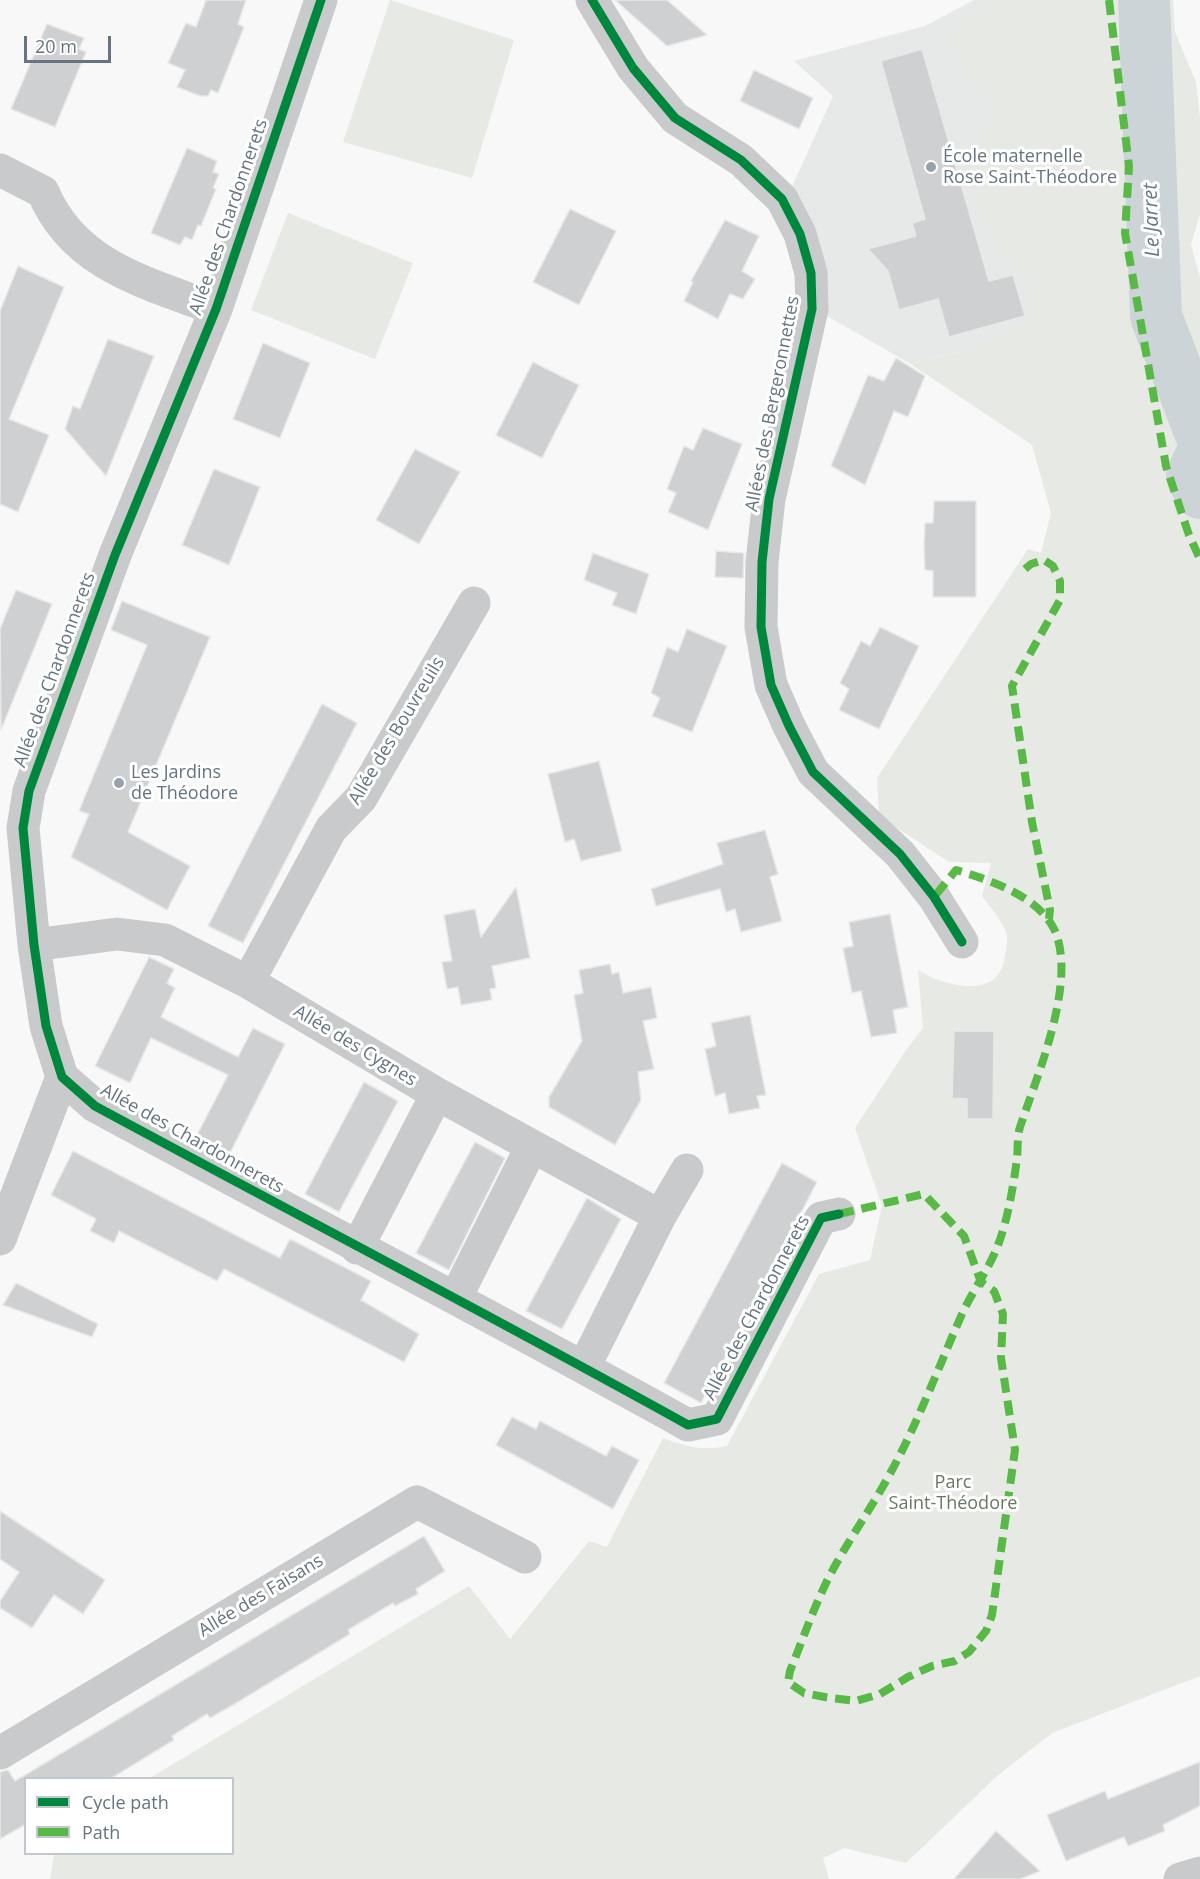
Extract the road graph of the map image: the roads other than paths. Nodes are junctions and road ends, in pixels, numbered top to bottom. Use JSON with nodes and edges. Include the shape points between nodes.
{"nodes":[{"id":1,"x":321,"y":0,"type":"edge"},
{"id":2,"x":592,"y":0,"type":"edge"},
{"id":3,"x":0,"y":170,"type":"edge"},
{"id":4,"x":216,"y":309,"type":"junction"},
{"id":5,"x":474,"y":603,"type":"dead end"},
{"id":6,"x":962,"y":942,"type":"dead end"},
{"id":7,"x":34,"y":945,"type":"junction"},
{"id":8,"x":248,"y":982,"type":"junction"},
{"id":9,"x":62,"y":1077,"type":"junction"},
{"id":10,"x":437,"y":1094,"type":"junction"},
{"id":11,"x":532,"y":1146,"type":"junction"},
{"id":12,"x":687,"y":1170,"type":"dead end"},
{"id":13,"x":839,"y":1214,"type":"dead end"},
{"id":14,"x":660,"y":1216,"type":"junction"},
{"id":15,"x":0,"y":1239,"type":"edge"},
{"id":16,"x":357,"y":1248,"type":"junction"},
{"id":17,"x":456,"y":1297,"type":"junction"},
{"id":18,"x":584,"y":1367,"type":"junction"},
{"id":19,"x":525,"y":1557,"type":"dead end"},
{"id":20,"x":0,"y":1753,"type":"edge"},
{"id":21,"x":1200,"y":1873,"type":"edge"},
{"id":22,"x":1180,"y":1879,"type":"edge"}],
"edges":[{"from":1,"to":4,"type":"street","name":"Allée des Chardonnerets"},
{"from":2,"to":6,"type":"street","name":"Allées des Bergeronnettes","via":[[633,68],[675,118],[741,160],[782,199],[800,234],[811,273],[812,309],[769,499],[762,562],[761,627],[771,685],[813,772],[900,854],[934,897]]},
{"from":3,"to":4,"type":"street","via":[[43,192],[52,213],[75,240],[110,268]]},
{"from":4,"to":7,"type":"street","name":"Allée des Chardonnerets","via":[[115,555],[28,791],[23,828]]},
{"from":5,"to":8,"type":"street","name":"Allée des Bouvreuils","via":[[361,798],[332,829]]},
{"from":7,"to":8,"type":"street","name":"Allée des Cygnes","via":[[117,934],[165,940]]},
{"from":7,"to":9,"type":"street","name":"Allée des Chardonnerets","via":[[46,1026]]},
{"from":8,"to":10,"type":"street","name":"Allée des Cygnes"},
{"from":9,"to":15,"type":"street"},
{"from":9,"to":16,"type":"street","name":"Allée des Chardonnerets","via":[[96,1106]]},
{"from":10,"to":11,"type":"street","name":"Allée des Cygnes"},
{"from":10,"to":16,"type":"street"},
{"from":11,"to":14,"type":"street","name":"Allée des Cygnes"},
{"from":11,"to":17,"type":"street"},
{"from":12,"to":14,"type":"street"},
{"from":13,"to":18,"type":"street","name":"Allée des Chardonnerets","via":[[821,1218],[717,1419],[688,1425]]},
{"from":14,"to":18,"type":"street"},
{"from":16,"to":17,"type":"street","name":"Allée des Chardonnerets"},
{"from":17,"to":18,"type":"street","name":"Allée des Chardonnerets"},
{"from":19,"to":20,"type":"street","name":"Allée des Faisans","via":[[417,1502]]},
{"from":21,"to":22,"type":"street"}]}
